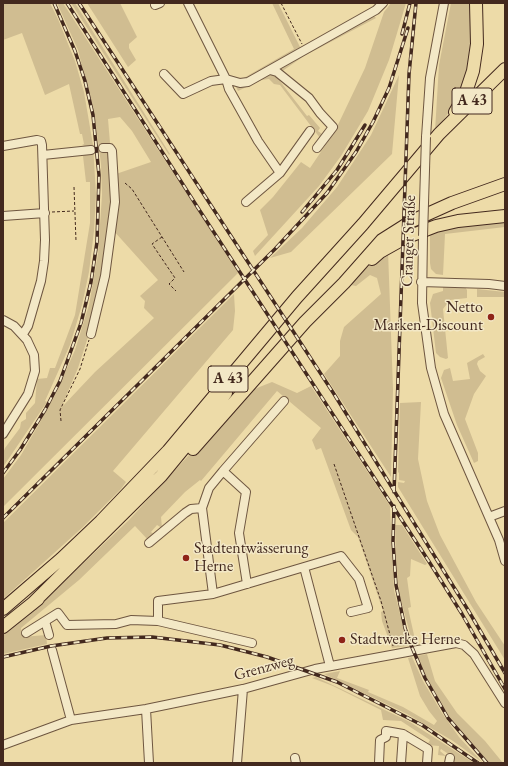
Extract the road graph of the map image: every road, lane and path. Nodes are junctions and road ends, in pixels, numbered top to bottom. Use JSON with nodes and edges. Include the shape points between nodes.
{"nodes":[{"id":1,"x":188,"y":3,"type":"edge"},
{"id":2,"x":281,"y":3,"type":"edge"},
{"id":3,"x":383,"y":3,"type":"edge"},
{"id":4,"x":444,"y":3,"type":"edge"},
{"id":5,"x":476,"y":3,"type":"edge"},
{"id":6,"x":305,"y":50,"type":"junction"},
{"id":7,"x":505,"y":69,"type":"edge"},
{"id":8,"x":270,"y":70,"type":"junction"},
{"id":9,"x":164,"y":74,"type":"dead end"},
{"id":10,"x":505,"y":77,"type":"edge"},
{"id":11,"x":226,"y":79,"type":"junction"},
{"id":12,"x":310,"y":132,"type":"dead end"},
{"id":13,"x":439,"y":134,"type":"junction"},
{"id":14,"x":3,"y":146,"type":"edge"},
{"id":15,"x":103,"y":148,"type":"dead end"},
{"id":16,"x":317,"y":148,"type":"dead end"},
{"id":17,"x":91,"y":150,"type":"tunnel mouth"},
{"id":18,"x":43,"y":154,"type":"junction"},
{"id":19,"x":280,"y":173,"type":"junction"},
{"id":20,"x":125,"y":183,"type":"dead end"},
{"id":21,"x":505,"y":184,"type":"edge"},
{"id":22,"x":74,"y":187,"type":"dead end"},
{"id":23,"x":246,"y":202,"type":"dead end"},
{"id":24,"x":75,"y":210,"type":"junction"},
{"id":25,"x":44,"y":213,"type":"junction"},
{"id":26,"x":3,"y":216,"type":"edge"},
{"id":27,"x":505,"y":216,"type":"edge"},
{"id":28,"x":162,"y":237,"type":"junction"},
{"id":29,"x":76,"y":241,"type":"dead end"},
{"id":30,"x":184,"y":272,"type":"dead end"},
{"id":31,"x":422,"y":282,"type":"junction"},
{"id":32,"x":344,"y":283,"type":"junction"},
{"id":33,"x":505,"y":286,"type":"edge"},
{"id":34,"x":176,"y":290,"type":"dead end"},
{"id":35,"x":3,"y":320,"type":"edge"},
{"id":36,"x":23,"y":334,"type":"junction"},
{"id":37,"x":91,"y":334,"type":"joint"},
{"id":38,"x":284,"y":401,"type":"dead end"},
{"id":39,"x":61,"y":422,"type":"dead end"},
{"id":40,"x":3,"y":434,"type":"edge"},
{"id":41,"x":196,"y":446,"type":"junction"},
{"id":42,"x":182,"y":451,"type":"junction"},
{"id":43,"x":334,"y":464,"type":"dead end"},
{"id":44,"x":223,"y":471,"type":"junction"},
{"id":45,"x":202,"y":508,"type":"junction"},
{"id":46,"x":505,"y":511,"type":"edge"},
{"id":47,"x":489,"y":517,"type":"junction"},
{"id":48,"x":149,"y":543,"type":"dead end"},
{"id":49,"x":505,"y":562,"type":"edge"},
{"id":50,"x":304,"y":567,"type":"junction"},
{"id":51,"x":247,"y":584,"type":"junction"},
{"id":52,"x":213,"y":594,"type":"junction"},
{"id":53,"x":32,"y":604,"type":"junction"},
{"id":54,"x":3,"y":609,"type":"edge"},
{"id":55,"x":351,"y":612,"type":"dead end"},
{"id":56,"x":45,"y":621,"type":"junction"},
{"id":57,"x":158,"y":621,"type":"junction"},
{"id":58,"x":3,"y":627,"type":"edge"},
{"id":59,"x":26,"y":633,"type":"dead end"},
{"id":60,"x":49,"y":635,"type":"dead end"},
{"id":61,"x":252,"y":643,"type":"dead end"},
{"id":62,"x":52,"y":651,"type":"dead end"},
{"id":63,"x":394,"y":654,"type":"junction"},
{"id":64,"x":330,"y":666,"type":"junction"},
{"id":65,"x":243,"y":689,"type":"junction"},
{"id":66,"x":505,"y":703,"type":"edge"},
{"id":67,"x":146,"y":709,"type":"junction"},
{"id":68,"x":71,"y":720,"type":"junction"},
{"id":69,"x":403,"y":734,"type":"junction"},
{"id":70,"x":3,"y":745,"type":"edge"},
{"id":71,"x":237,"y":762,"type":"edge"},
{"id":72,"x":149,"y":763,"type":"edge"},
{"id":73,"x":379,"y":763,"type":"edge"},
{"id":74,"x":401,"y":763,"type":"edge"},
{"id":75,"x":427,"y":763,"type":"edge"}],
"edges":[{"from":1,"to":11,"type":"street"},
{"from":2,"to":6,"type":"path"},
{"from":3,"to":6,"type":"street","via":[[380,8]]},
{"from":4,"to":31,"type":"street","name":"Cranger Straße","bridge":true,"via":[[430,78]]},
{"from":5,"to":13,"type":"highway","via":[[477,44],[473,70],[459,106]]},
{"from":6,"to":8,"type":"street"},
{"from":7,"to":13,"type":"highway","number":"A 43"},
{"from":8,"to":11,"type":"street","via":[[248,82],[240,83]]},
{"from":8,"to":16,"type":"street","via":[[277,72],[309,98],[333,127]]},
{"from":9,"to":11,"type":"street","via":[[183,94],[211,80]]},
{"from":10,"to":42,"type":"highway","number":"A 43","via":[[335,263],[241,374]]},
{"from":11,"to":19,"type":"street","via":[[258,141]]},
{"from":12,"to":19,"type":"street"},
{"from":13,"to":54,"type":"highway","number":"A 43","via":[[297,297],[168,451],[101,521]]},
{"from":14,"to":18,"type":"street","via":[[39,140],[42,143]]},
{"from":15,"to":37,"type":"street","via":[[110,148],[112,151],[115,202],[110,247]]},
{"from":17,"to":18,"type":"street"},
{"from":18,"to":25,"type":"street"},
{"from":19,"to":23,"type":"street"},
{"from":20,"to":28,"type":"path","via":[[132,189]]},
{"from":21,"to":32,"type":"highway","via":[[412,221],[382,240]]},
{"from":22,"to":24,"type":"path"},
{"from":24,"to":25,"type":"path"},
{"from":24,"to":29,"type":"path"},
{"from":25,"to":26,"type":"street"},
{"from":25,"to":36,"type":"street","via":[[45,240],[41,281],[28,326]]},
{"from":27,"to":32,"type":"highway","via":[[458,221],[415,234],[380,252]]},
{"from":28,"to":30,"type":"path"},
{"from":28,"to":34,"type":"path","via":[[152,244],[174,278],[169,284]]},
{"from":31,"to":33,"type":"street"},
{"from":31,"to":47,"type":"street","name":"Cranger Straße","via":[[425,334],[437,391],[456,445]]},
{"from":32,"to":41,"type":"highway","via":[[305,322]]},
{"from":35,"to":36,"type":"street"},
{"from":36,"to":40,"type":"street","via":[[34,355],[34,378],[25,399]]},
{"from":37,"to":39,"type":"path","via":[[80,369],[60,410]]},
{"from":38,"to":44,"type":"street"},
{"from":41,"to":42,"type":"street"},
{"from":41,"to":53,"type":"highway","via":[[112,535],[57,586]]},
{"from":42,"to":53,"type":"highway","number":"A 43","via":[[161,476]]},
{"from":43,"to":63,"type":"path","via":[[387,617]]},
{"from":44,"to":45,"type":"street","via":[[209,488]]},
{"from":44,"to":51,"type":"street","via":[[246,492],[239,533]]},
{"from":45,"to":48,"type":"street","via":[[185,512]]},
{"from":45,"to":52,"type":"street"},
{"from":46,"to":47,"type":"street"},
{"from":47,"to":49,"type":"street","name":"Cranger Straße"},
{"from":50,"to":51,"type":"street"},
{"from":50,"to":55,"type":"street","via":[[341,556],[359,579],[368,608]]},
{"from":50,"to":64,"type":"street"},
{"from":51,"to":52,"type":"street"},
{"from":52,"to":57,"type":"street","via":[[158,601]]},
{"from":53,"to":58,"type":"highway","number":"A 43"},
{"from":56,"to":57,"type":"street","via":[[58,613],[67,626],[116,624],[131,620]]},
{"from":56,"to":59,"type":"street"},
{"from":56,"to":60,"type":"street"},
{"from":57,"to":61,"type":"street"},
{"from":62,"to":68,"type":"street"},
{"from":63,"to":64,"type":"street","name":"Grenzweg"},
{"from":63,"to":66,"type":"street","name":"Grenzweg","via":[[452,643],[464,645],[481,663]]},
{"from":64,"to":65,"type":"street","name":"Grenzweg","via":[[273,679]]},
{"from":65,"to":67,"type":"street","name":"Grenzweg"},
{"from":65,"to":71,"type":"street"},
{"from":67,"to":68,"type":"street","name":"Grenzweg"},
{"from":67,"to":72,"type":"street"},
{"from":68,"to":70,"type":"street","name":"Grenzweg"},
{"from":69,"to":73,"type":"street","via":[[386,731],[386,737],[380,740]]},
{"from":69,"to":74,"type":"street"},
{"from":69,"to":75,"type":"street","via":[[428,750]]}]}
